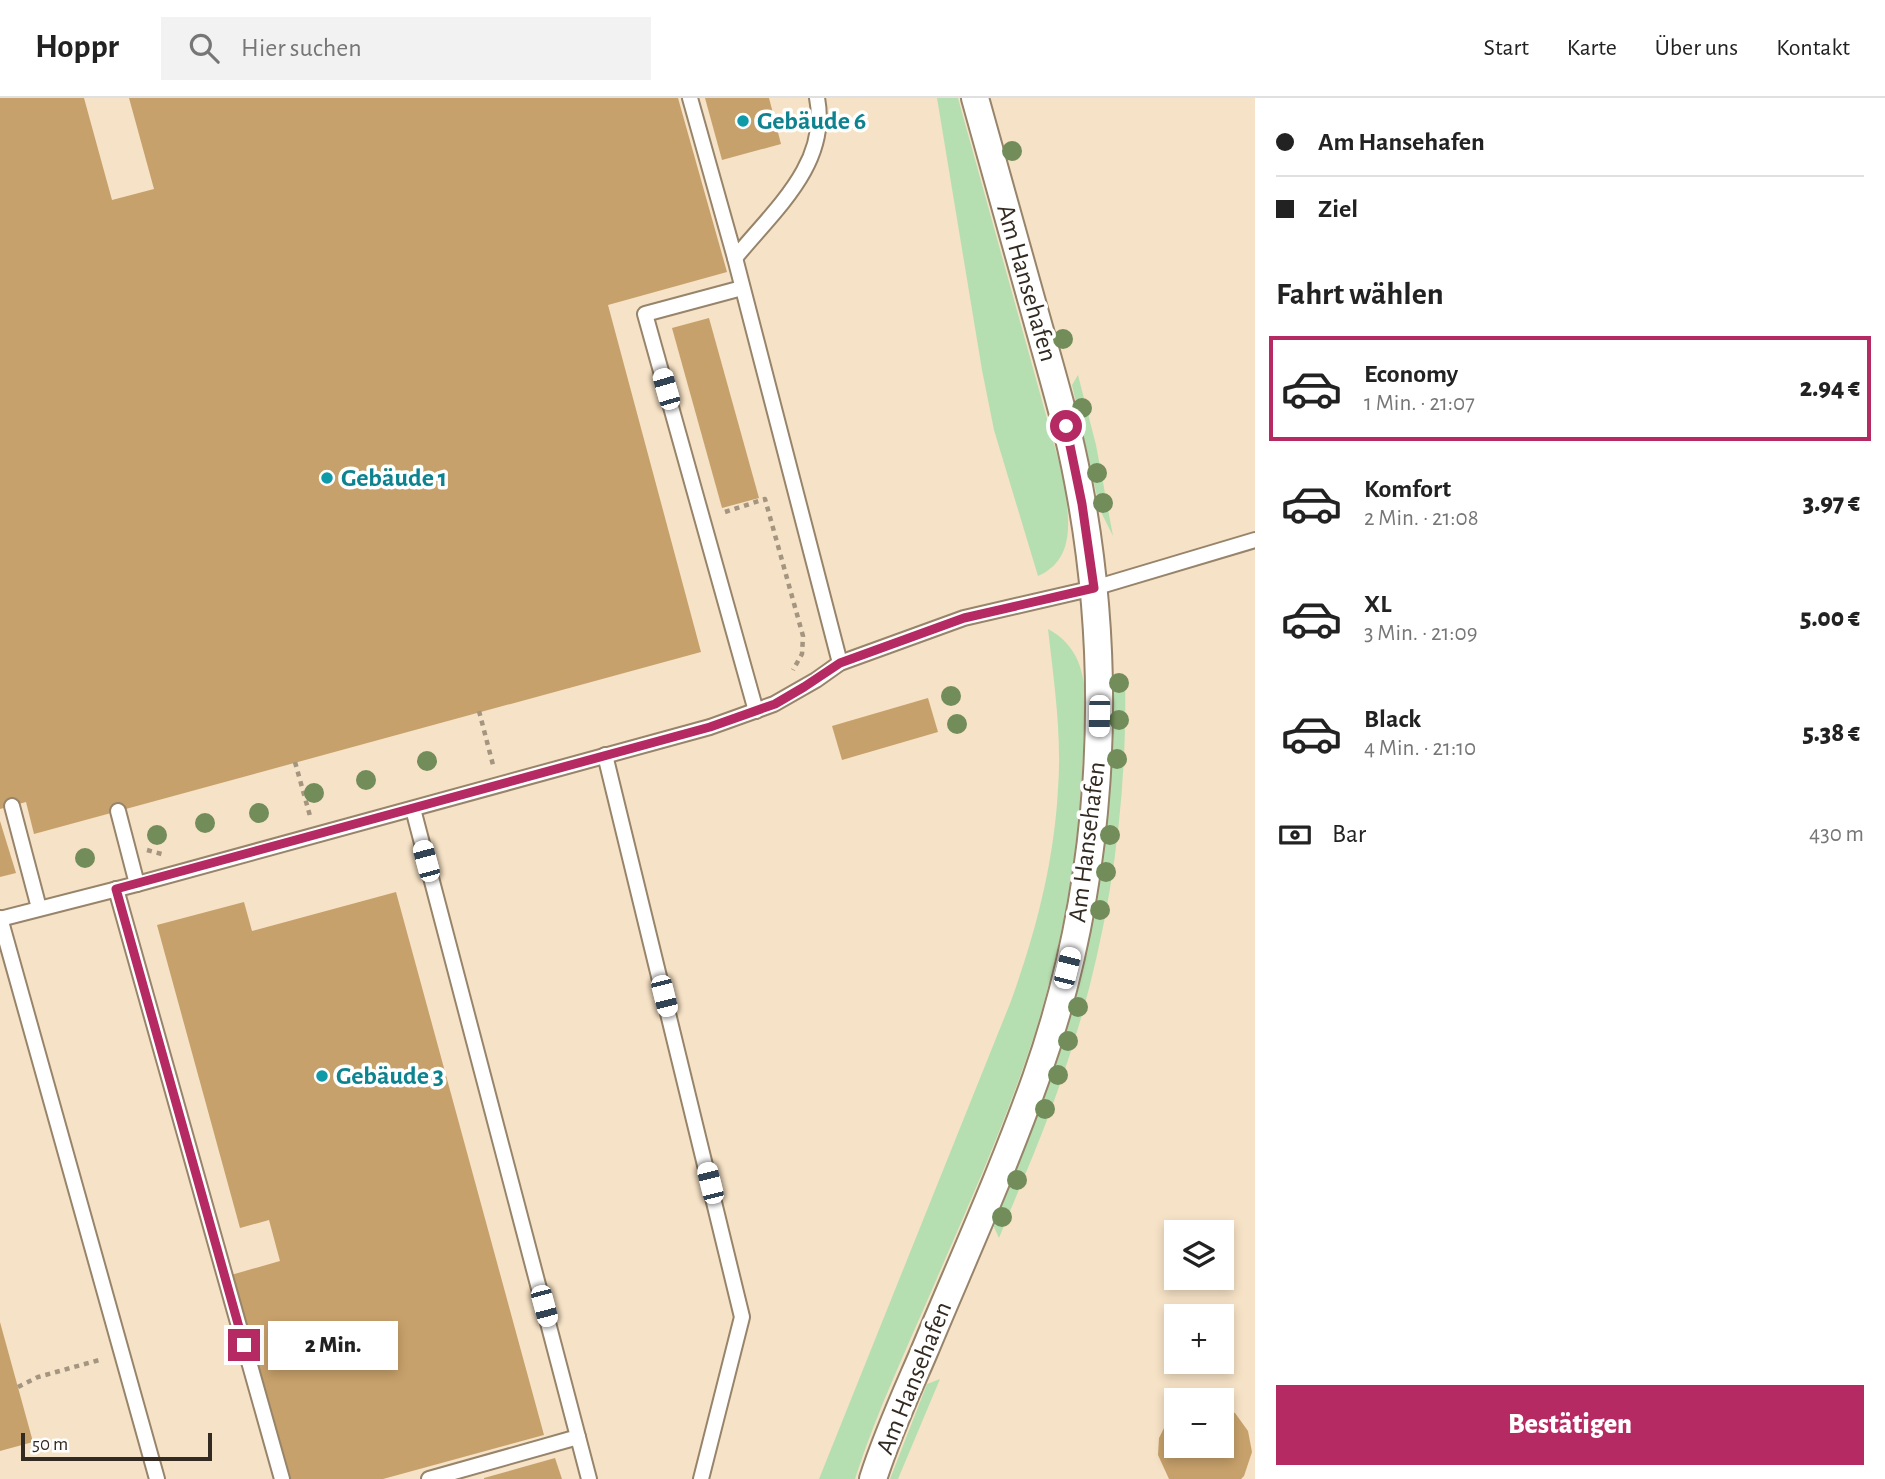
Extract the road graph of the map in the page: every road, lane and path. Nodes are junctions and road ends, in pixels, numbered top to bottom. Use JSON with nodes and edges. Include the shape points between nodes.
{"nodes":[{"id":1,"x":690,"y":98,"type":"edge"},
{"id":2,"x":817,"y":98,"type":"edge"},
{"id":3,"x":975,"y":98,"type":"edge"},
{"id":4,"x":734,"y":258,"type":"junction"},
{"id":5,"x":742,"y":288,"type":"junction"},
{"id":6,"x":725,"y":512,"type":"dead end"},
{"id":7,"x":1255,"y":540,"type":"edge"},
{"id":8,"x":1094,"y":588,"type":"junction"},
{"id":9,"x":840,"y":663,"type":"junction"},
{"id":10,"x":792,"y":672,"type":"dead end"},
{"id":11,"x":479,"y":711,"type":"dead end"},
{"id":12,"x":756,"y":711,"type":"junction"},
{"id":13,"x":605,"y":755,"type":"junction"},
{"id":14,"x":295,"y":762,"type":"dead end"},
{"id":15,"x":504,"y":762,"type":"dead end"},
{"id":16,"x":493,"y":765,"type":"junction"},
{"id":17,"x":480,"y":769,"type":"dead end"},
{"id":18,"x":12,"y":806,"type":"dead end"},
{"id":19,"x":413,"y":809,"type":"junction"},
{"id":20,"x":118,"y":811,"type":"dead end"},
{"id":21,"x":323,"y":812,"type":"dead end"},
{"id":22,"x":140,"y":844,"type":"dead end"},
{"id":23,"x":177,"y":853,"type":"dead end"},
{"id":24,"x":137,"y":884,"type":"junction"},
{"id":25,"x":116,"y":889,"type":"junction"},
{"id":26,"x":39,"y":908,"type":"junction"},
{"id":27,"x":0,"y":918,"type":"edge"},
{"id":28,"x":122,"y":1354,"type":"junction"},
{"id":29,"x":18,"y":1387,"type":"dead end"},
{"id":30,"x":579,"y":1437,"type":"junction"},
{"id":31,"x":157,"y":1479,"type":"edge"},
{"id":32,"x":282,"y":1479,"type":"edge"},
{"id":33,"x":429,"y":1479,"type":"edge"},
{"id":34,"x":589,"y":1479,"type":"edge"},
{"id":35,"x":701,"y":1479,"type":"edge"},
{"id":36,"x":873,"y":1479,"type":"edge"}],
"edges":[{"from":1,"to":4,"type":"lane"},
{"from":2,"to":4,"type":"lane","via":[[820,128],[810,162]]},
{"from":3,"to":8,"type":"street","name":"Am Hansehafen","via":[[1070,440]]},
{"from":4,"to":5,"type":"lane"},
{"from":5,"to":9,"type":"lane"},
{"from":5,"to":12,"type":"lane","via":[[645,314]]},
{"from":6,"to":10,"type":"path","via":[[765,499],[803,636],[802,654]]},
{"from":7,"to":8,"type":"lane"},
{"from":8,"to":9,"type":"lane","via":[[964,618]]},
{"from":8,"to":36,"type":"street","name":"Am Hansehafen","via":[[1097,776],[1086,880],[1070,957],[1043,1056],[1012,1142]]},
{"from":9,"to":12,"type":"lane","via":[[792,695]]},
{"from":11,"to":16,"type":"path"},
{"from":12,"to":13,"type":"lane"},
{"from":13,"to":19,"type":"lane"},
{"from":13,"to":35,"type":"lane","via":[[742,1317]]},
{"from":14,"to":21,"type":"path","via":[[310,816]]},
{"from":15,"to":16,"type":"path"},
{"from":16,"to":17,"type":"path"},
{"from":18,"to":26,"type":"lane"},
{"from":19,"to":24,"type":"lane"},
{"from":19,"to":30,"type":"lane"},
{"from":20,"to":24,"type":"lane"},
{"from":22,"to":23,"type":"path","via":[[157,855]]},
{"from":24,"to":25,"type":"lane"},
{"from":25,"to":26,"type":"lane"},
{"from":25,"to":32,"type":"lane"},
{"from":26,"to":27,"type":"lane"},
{"from":27,"to":28,"type":"lane"},
{"from":28,"to":29,"type":"path"},
{"from":28,"to":31,"type":"lane"},
{"from":30,"to":33,"type":"lane"},
{"from":30,"to":34,"type":"lane"}]}
